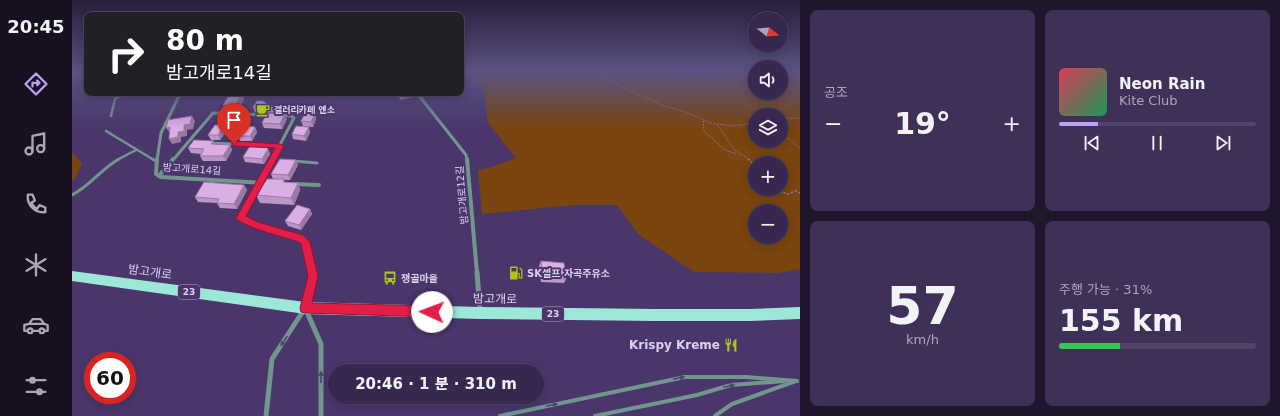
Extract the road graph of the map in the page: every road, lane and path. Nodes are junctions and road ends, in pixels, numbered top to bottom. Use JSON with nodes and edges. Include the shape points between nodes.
{"nodes":[{"id":1,"x":629,"y":90,"type":"edge"},
{"id":2,"x":121,"y":96,"type":"edge"},
{"id":3,"x":179,"y":96,"type":"edge"},
{"id":4,"x":419,"y":96,"type":"edge"},
{"id":5,"x":111,"y":116,"type":"dead end"},
{"id":6,"x":788,"y":118,"type":"edge"},
{"id":7,"x":800,"y":118,"type":"edge"},
{"id":8,"x":702,"y":121,"type":"junction"},
{"id":9,"x":748,"y":124,"type":"edge"},
{"id":10,"x":717,"y":125,"type":"junction"},
{"id":11,"x":289,"y":128,"type":"junction"},
{"id":12,"x":296,"y":128,"type":"edge"},
{"id":13,"x":106,"y":131,"type":"dead end"},
{"id":14,"x":788,"y":137,"type":"edge"},
{"id":15,"x":189,"y":142,"type":"junction"},
{"id":16,"x":196,"y":142,"type":"edge"},
{"id":17,"x":204,"y":142,"type":"edge"},
{"id":18,"x":280,"y":146,"type":"junction"},
{"id":19,"x":800,"y":148,"type":"edge"},
{"id":20,"x":136,"y":150,"type":"junction"},
{"id":21,"x":737,"y":154,"type":"junction"},
{"id":22,"x":748,"y":159,"type":"edge"},
{"id":23,"x":273,"y":160,"type":"junction"},
{"id":24,"x":156,"y":161,"type":"junction"},
{"id":25,"x":280,"y":161,"type":"edge"},
{"id":26,"x":288,"y":161,"type":"edge"},
{"id":27,"x":317,"y":163,"type":"dead end"},
{"id":28,"x":159,"y":176,"type":"junction"},
{"id":29,"x":261,"y":182,"type":"junction"},
{"id":30,"x":268,"y":183,"type":"edge"},
{"id":31,"x":290,"y":184,"type":"edge"},
{"id":32,"x":319,"y":185,"type":"dead end"},
{"id":33,"x":800,"y":193,"type":"edge"},
{"id":34,"x":788,"y":194,"type":"edge"},
{"id":35,"x":72,"y":195,"type":"edge"},
{"id":36,"x":72,"y":276,"type":"edge"},
{"id":37,"x":305,"y":308,"type":"junction"},
{"id":38,"x":800,"y":312,"type":"edge"},
{"id":39,"x":480,"y":313,"type":"junction"},
{"id":40,"x":799,"y":381,"type":"edge"},
{"id":41,"x":266,"y":416,"type":"edge"},
{"id":42,"x":321,"y":416,"type":"edge"},
{"id":43,"x":500,"y":416,"type":"edge"},
{"id":44,"x":595,"y":416,"type":"edge"},
{"id":45,"x":715,"y":416,"type":"edge"}],
"edges":[{"from":1,"to":8,"type":"path","via":[[667,108],[686,112]]},
{"from":2,"to":5,"type":"lane","via":[[115,100]]},
{"from":3,"to":24,"type":"street","name":"밤고개로14길","via":[[161,133]]},
{"from":4,"to":39,"type":"street","name":"밤고개로12길","via":[[466,155]]},
{"from":6,"to":7,"type":"path"},
{"from":8,"to":10,"type":"path"},
{"from":8,"to":21,"type":"path","via":[[704,131],[725,150]]},
{"from":9,"to":10,"type":"path"},
{"from":10,"to":21,"type":"path"},
{"from":11,"to":12,"type":"lane"},
{"from":11,"to":15,"type":"street","via":[[294,118],[290,116],[213,113]]},
{"from":11,"to":18,"type":"street"},
{"from":13,"to":20,"type":"lane"},
{"from":14,"to":19,"type":"path"},
{"from":15,"to":16,"type":"street"},
{"from":15,"to":28,"type":"street"},
{"from":17,"to":18,"type":"street"},
{"from":18,"to":23,"type":"street"},
{"from":20,"to":24,"type":"lane"},
{"from":20,"to":35,"type":"lane","via":[[108,165],[80,191]]},
{"from":21,"to":22,"type":"path"},
{"from":23,"to":25,"type":"lane"},
{"from":23,"to":29,"type":"street"},
{"from":24,"to":28,"type":"street","name":"밤고개로14길","via":[[156,174]]},
{"from":26,"to":27,"type":"lane"},
{"from":28,"to":29,"type":"street","name":"밤고개로14길"},
{"from":29,"to":30,"type":"street","name":"밤고개로14길"},
{"from":29,"to":37,"type":"street","via":[[241,218],[305,242],[313,276]]},
{"from":31,"to":32,"type":"street"},
{"from":33,"to":34,"type":"path","via":[[795,191]]},
{"from":36,"to":37,"type":"main road","name":"밤고개로","number":"23"},
{"from":37,"to":39,"type":"main road","name":"밤고개로","number":"23"},
{"from":37,"to":41,"type":"street","one_way":true,"via":[[272,360]]},
{"from":42,"to":37,"type":"street","one_way":true,"via":[[321,344]]},
{"from":38,"to":39,"type":"main road","name":"밤고개로","number":"23","via":[[750,315]]},
{"from":43,"to":40,"type":"lane","one_way":true,"via":[[685,376]]},
{"from":44,"to":40,"type":"lane","one_way":true,"via":[[697,395],[731,385]]},
{"from":40,"to":45,"type":"lane","via":[[732,404]]}]}
